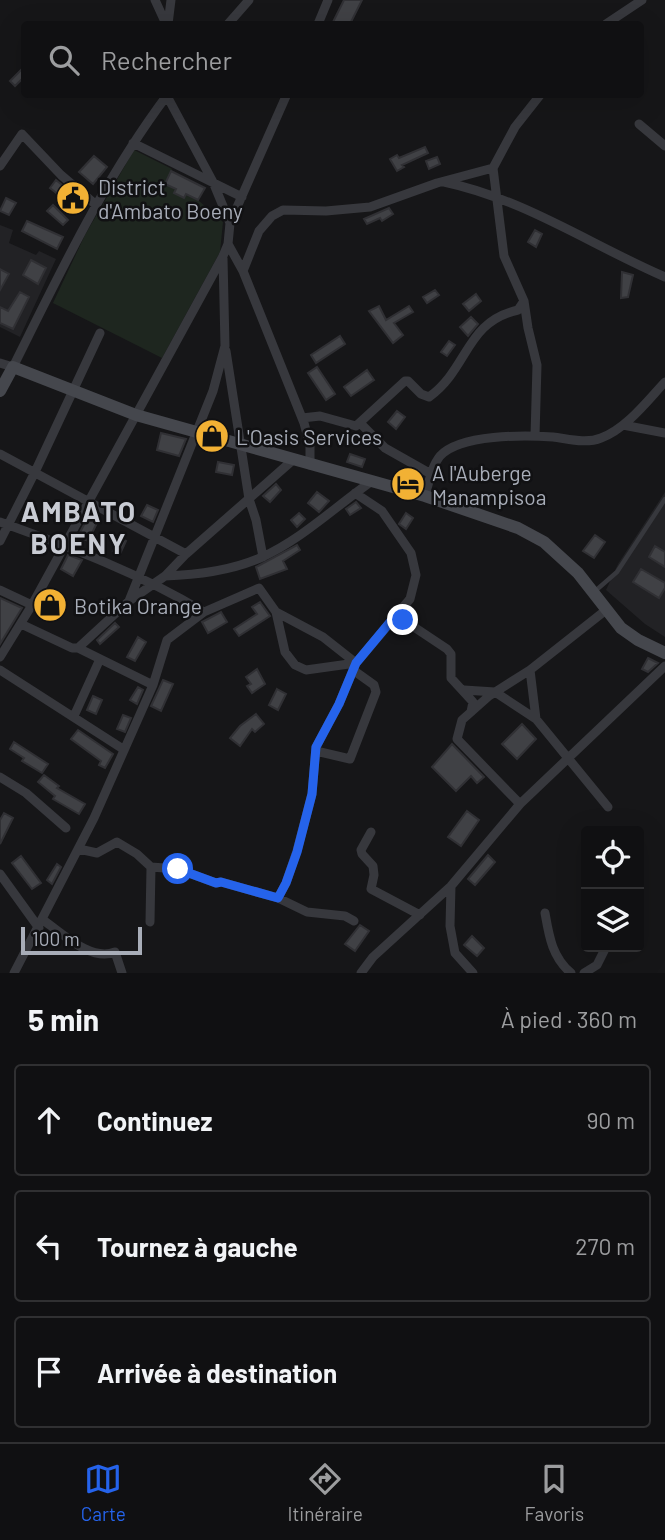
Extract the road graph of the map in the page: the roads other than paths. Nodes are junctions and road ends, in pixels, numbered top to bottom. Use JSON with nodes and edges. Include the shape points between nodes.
{"nodes":[{"id":1,"x":155,"y":0,"type":"edge"},
{"id":2,"x":171,"y":0,"type":"edge"},
{"id":3,"x":249,"y":0,"type":"edge"},
{"id":4,"x":328,"y":0,"type":"edge"},
{"id":5,"x":642,"y":0,"type":"edge"},
{"id":6,"x":166,"y":21,"type":"edge"},
{"id":7,"x":168,"y":21,"type":"edge"},
{"id":8,"x":231,"y":21,"type":"edge"},
{"id":9,"x":319,"y":21,"type":"edge"},
{"id":10,"x":610,"y":21,"type":"edge"},
{"id":11,"x":166,"y":98,"type":"edge"},
{"id":12,"x":170,"y":98,"type":"edge"},
{"id":13,"x":285,"y":98,"type":"edge"},
{"id":14,"x":538,"y":98,"type":"edge"},
{"id":15,"x":639,"y":124,"type":"dead end"},
{"id":16,"x":133,"y":143,"type":"junction"},
{"id":17,"x":665,"y":146,"type":"edge"},
{"id":18,"x":0,"y":166,"type":"edge"},
{"id":19,"x":493,"y":168,"type":"junction"},
{"id":20,"x":443,"y":181,"type":"junction"},
{"id":21,"x":213,"y":182,"type":"junction"},
{"id":22,"x":242,"y":197,"type":"junction"},
{"id":23,"x":496,"y":197,"type":"junction"},
{"id":24,"x":95,"y":204,"type":"junction"},
{"id":25,"x":230,"y":223,"type":"junction"},
{"id":26,"x":228,"y":244,"type":"junction"},
{"id":27,"x":223,"y":256,"type":"junction"},
{"id":28,"x":243,"y":271,"type":"junction"},
{"id":29,"x":665,"y":277,"type":"edge"},
{"id":30,"x":524,"y":301,"type":"junction"},
{"id":31,"x":100,"y":333,"type":"dead end"},
{"id":32,"x":225,"y":346,"type":"junction"},
{"id":33,"x":6,"y":365,"type":"edge"},
{"id":34,"x":665,"y":382,"type":"edge"},
{"id":35,"x":0,"y":391,"type":"edge"},
{"id":36,"x":74,"y":391,"type":"junction"},
{"id":37,"x":136,"y":415,"type":"junction"},
{"id":38,"x":302,"y":418,"type":"junction"},
{"id":39,"x":361,"y":424,"type":"junction"},
{"id":40,"x":623,"y":425,"type":"junction"},
{"id":41,"x":197,"y":432,"type":"junction"},
{"id":42,"x":665,"y":433,"type":"edge"},
{"id":43,"x":535,"y":436,"type":"junction"},
{"id":44,"x":240,"y":445,"type":"junction"},
{"id":45,"x":0,"y":454,"type":"edge"},
{"id":46,"x":294,"y":460,"type":"junction"},
{"id":47,"x":310,"y":465,"type":"junction"},
{"id":48,"x":36,"y":472,"type":"junction"},
{"id":49,"x":431,"y":474,"type":"junction"},
{"id":50,"x":372,"y":481,"type":"junction"},
{"id":51,"x":355,"y":493,"type":"junction"},
{"id":52,"x":425,"y":496,"type":"junction"},
{"id":53,"x":249,"y":499,"type":"junction"},
{"id":54,"x":665,"y":499,"type":"edge"},
{"id":55,"x":88,"y":501,"type":"junction"},
{"id":56,"x":4,"y":524,"type":"edge"},
{"id":57,"x":156,"y":537,"type":"junction"},
{"id":58,"x":0,"y":541,"type":"edge"},
{"id":59,"x":64,"y":545,"type":"junction"},
{"id":60,"x":186,"y":554,"type":"junction"},
{"id":61,"x":263,"y":557,"type":"junction"},
{"id":62,"x":165,"y":576,"type":"junction"},
{"id":63,"x":140,"y":579,"type":"junction"},
{"id":64,"x":152,"y":584,"type":"junction"},
{"id":65,"x":0,"y":590,"type":"edge"},
{"id":66,"x":592,"y":593,"type":"junction"},
{"id":67,"x":129,"y":601,"type":"junction"},
{"id":68,"x":32,"y":605,"type":"junction"},
{"id":69,"x":606,"y":610,"type":"junction"},
{"id":70,"x":204,"y":612,"type":"junction"},
{"id":71,"x":276,"y":612,"type":"junction"},
{"id":72,"x":396,"y":615,"type":"junction"},
{"id":73,"x":22,"y":624,"type":"junction"},
{"id":74,"x":78,"y":648,"type":"junction"},
{"id":75,"x":665,"y":653,"type":"edge"},
{"id":76,"x":0,"y":657,"type":"edge"},
{"id":77,"x":100,"y":659,"type":"junction"},
{"id":78,"x":355,"y":666,"type":"junction"},
{"id":79,"x":665,"y":666,"type":"edge"},
{"id":80,"x":0,"y":670,"type":"edge"},
{"id":81,"x":530,"y":670,"type":"junction"},
{"id":82,"x":153,"y":685,"type":"junction"},
{"id":83,"x":464,"y":690,"type":"junction"},
{"id":84,"x":495,"y":692,"type":"junction"},
{"id":85,"x":471,"y":712,"type":"junction"},
{"id":86,"x":74,"y":716,"type":"junction"},
{"id":87,"x":536,"y":719,"type":"junction"},
{"id":88,"x":123,"y":749,"type":"junction"},
{"id":89,"x":316,"y":751,"type":"junction"},
{"id":90,"x":568,"y":758,"type":"junction"},
{"id":91,"x":0,"y":777,"type":"edge"},
{"id":92,"x":520,"y":804,"type":"junction"},
{"id":93,"x":608,"y":807,"type":"dead end"},
{"id":94,"x":66,"y":828,"type":"dead end"},
{"id":95,"x":371,"y":832,"type":"dead end"},
{"id":96,"x":79,"y":849,"type":"junction"},
{"id":97,"x":151,"y":866,"type":"junction"},
{"id":98,"x":0,"y":874,"type":"edge"},
{"id":99,"x":451,"y":886,"type":"junction"},
{"id":100,"x":278,"y":898,"type":"junction"},
{"id":101,"x":545,"y":913,"type":"dead end"},
{"id":102,"x":420,"y":915,"type":"junction"},
{"id":103,"x":354,"y":921,"type":"dead end"},
{"id":104,"x":150,"y":922,"type":"dead end"},
{"id":105,"x":41,"y":924,"type":"junction"},
{"id":106,"x":604,"y":952,"type":"edge"},
{"id":107,"x":13,"y":973,"type":"edge"},
{"id":108,"x":122,"y":973,"type":"edge"},
{"id":109,"x":362,"y":973,"type":"edge"},
{"id":110,"x":473,"y":973,"type":"edge"},
{"id":111,"x":571,"y":973,"type":"edge"},
{"id":112,"x":584,"y":973,"type":"edge"}],
"edges":[{"from":1,"to":6,"type":"street"},
{"from":2,"to":7,"type":"street"},
{"from":3,"to":8,"type":"street"},
{"from":4,"to":9,"type":"street"},
{"from":5,"to":10,"type":"street"},
{"from":11,"to":16,"type":"street"},
{"from":12,"to":21,"type":"street"},
{"from":13,"to":22,"type":"street"},
{"from":14,"to":19,"type":"street","via":[[515,127]]},
{"from":15,"to":17,"type":"street"},
{"from":16,"to":21,"type":"street"},
{"from":16,"to":24,"type":"street"},
{"from":18,"to":24,"type":"street","via":[[25,130],[61,175]]},
{"from":19,"to":20,"type":"street"},
{"from":19,"to":23,"type":"street"},
{"from":20,"to":23,"type":"street"},
{"from":20,"to":28,"type":"street","via":[[362,208],[283,211],[259,231]]},
{"from":21,"to":22,"type":"street"},
{"from":21,"to":25,"type":"street"},
{"from":22,"to":25,"type":"street"},
{"from":23,"to":29,"type":"street","via":[[538,213]]},
{"from":23,"to":30,"type":"street","via":[[504,256]]},
{"from":24,"to":33,"type":"street"},
{"from":25,"to":26,"type":"street"},
{"from":26,"to":27,"type":"street"},
{"from":26,"to":28,"type":"street"},
{"from":27,"to":32,"type":"street"},
{"from":27,"to":37,"type":"street"},
{"from":28,"to":38,"type":"street"},
{"from":30,"to":39,"type":"street","via":[[518,310],[494,318],[484,327],[440,389],[429,397],[405,381]]},
{"from":30,"to":43,"type":"street","via":[[537,365]]},
{"from":31,"to":36,"type":"street"},
{"from":32,"to":41,"type":"street"},
{"from":32,"to":44,"type":"street"},
{"from":33,"to":35,"type":"street"},
{"from":33,"to":36,"type":"street"},
{"from":34,"to":40,"type":"street"},
{"from":36,"to":37,"type":"street"},
{"from":36,"to":48,"type":"street"},
{"from":37,"to":41,"type":"street"},
{"from":37,"to":55,"type":"street"},
{"from":38,"to":39,"type":"street","via":[[320,416]]},
{"from":38,"to":47,"type":"street"},
{"from":39,"to":49,"type":"street","via":[[385,448]]},
{"from":40,"to":42,"type":"street"},
{"from":40,"to":43,"type":"street","via":[[600,439],[586,441]]},
{"from":41,"to":44,"type":"street"},
{"from":41,"to":57,"type":"street"},
{"from":43,"to":49,"type":"street","via":[[457,445],[441,455]]},
{"from":44,"to":46,"type":"street"},
{"from":44,"to":53,"type":"street"},
{"from":45,"to":48,"type":"street"},
{"from":46,"to":47,"type":"street"},
{"from":46,"to":53,"type":"street"},
{"from":47,"to":50,"type":"street"},
{"from":48,"to":55,"type":"street"},
{"from":48,"to":56,"type":"street"},
{"from":49,"to":52,"type":"street"},
{"from":50,"to":51,"type":"street"},
{"from":50,"to":52,"type":"street"},
{"from":51,"to":61,"type":"street"},
{"from":51,"to":72,"type":"street","via":[[382,511],[411,553],[416,575],[410,599]]},
{"from":52,"to":66,"type":"street","via":[[518,528],[544,542],[578,573]]},
{"from":53,"to":60,"type":"street"},
{"from":53,"to":61,"type":"street"},
{"from":54,"to":66,"type":"lane","via":[[617,572]]},
{"from":55,"to":57,"type":"street"},
{"from":55,"to":59,"type":"street"},
{"from":56,"to":58,"type":"street"},
{"from":56,"to":59,"type":"street"},
{"from":57,"to":60,"type":"street"},
{"from":57,"to":63,"type":"street"},
{"from":59,"to":63,"type":"street"},
{"from":59,"to":68,"type":"street"},
{"from":60,"to":62,"type":"street"},
{"from":61,"to":62,"type":"street","via":[[227,569]]},
{"from":62,"to":64,"type":"street"},
{"from":63,"to":64,"type":"street"},
{"from":63,"to":67,"type":"street"},
{"from":64,"to":67,"type":"street"},
{"from":64,"to":70,"type":"street"},
{"from":65,"to":68,"type":"street"},
{"from":66,"to":69,"type":"street"},
{"from":67,"to":74,"type":"street"},
{"from":68,"to":73,"type":"street"},
{"from":69,"to":75,"type":"street","via":[[621,628]]},
{"from":69,"to":81,"type":"street"},
{"from":70,"to":71,"type":"street","via":[[259,588]]},
{"from":70,"to":82,"type":"street","via":[[167,640]]},
{"from":71,"to":78,"type":"street","via":[[323,637]]},
{"from":71,"to":78,"type":"street","via":[[285,652],[295,665],[306,670]]},
{"from":72,"to":78,"type":"street"},
{"from":72,"to":83,"type":"street","via":[[447,649],[451,678]]},
{"from":73,"to":74,"type":"street"},
{"from":73,"to":76,"type":"street"},
{"from":74,"to":77,"type":"street"},
{"from":77,"to":82,"type":"street"},
{"from":77,"to":86,"type":"street"},
{"from":78,"to":89,"type":"street"},
{"from":78,"to":89,"type":"street","via":[[376,692],[350,759]]},
{"from":79,"to":90,"type":"street"},
{"from":80,"to":86,"type":"street"},
{"from":81,"to":84,"type":"street"},
{"from":81,"to":87,"type":"street"},
{"from":82,"to":88,"type":"street"},
{"from":83,"to":84,"type":"street"},
{"from":83,"to":85,"type":"street","via":[[473,702]]},
{"from":84,"to":85,"type":"street"},
{"from":84,"to":87,"type":"street"},
{"from":85,"to":92,"type":"street","via":[[462,720],[457,739]]},
{"from":86,"to":88,"type":"street"},
{"from":87,"to":90,"type":"street"},
{"from":88,"to":96,"type":"street"},
{"from":89,"to":100,"type":"street","via":[[312,794],[297,852]]},
{"from":90,"to":92,"type":"street"},
{"from":90,"to":93,"type":"street"},
{"from":91,"to":94,"type":"street"},
{"from":92,"to":99,"type":"street"},
{"from":95,"to":102,"type":"street","via":[[361,850],[373,866],[371,889]]},
{"from":96,"to":97,"type":"street","via":[[97,853],[117,842]]},
{"from":96,"to":105,"type":"street"},
{"from":97,"to":100,"type":"street","via":[[178,869]]},
{"from":97,"to":104,"type":"street"},
{"from":98,"to":105,"type":"street"},
{"from":99,"to":102,"type":"street"},
{"from":99,"to":110,"type":"street","via":[[455,953]]},
{"from":100,"to":103,"type":"street","via":[[307,912]]},
{"from":101,"to":111,"type":"street","via":[[557,960]]},
{"from":102,"to":109,"type":"street","via":[[373,957]]},
{"from":105,"to":107,"type":"street"},
{"from":105,"to":108,"type":"street","via":[[89,951],[106,956],[115,952]]},
{"from":106,"to":112,"type":"street","via":[[597,965]]}]}
